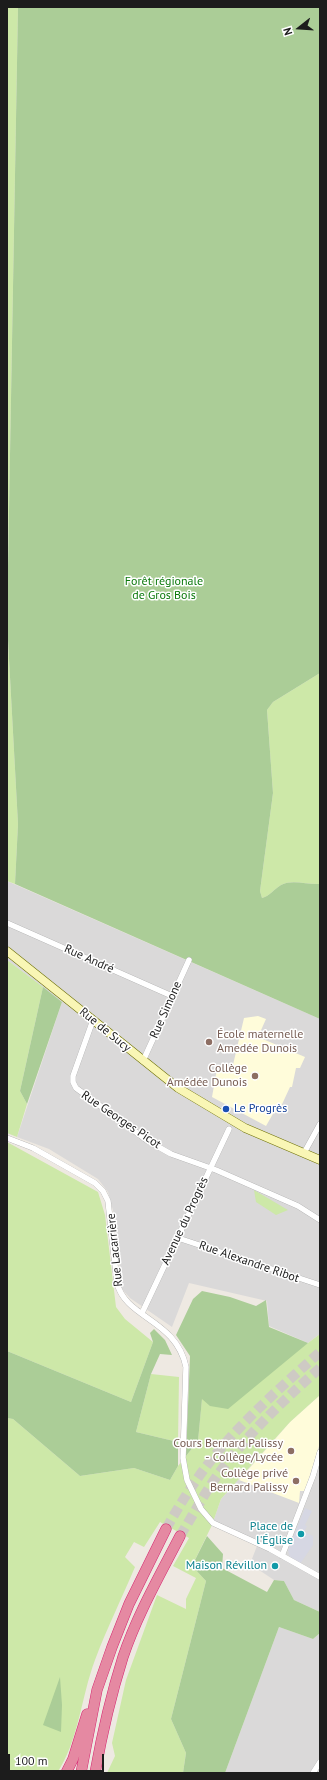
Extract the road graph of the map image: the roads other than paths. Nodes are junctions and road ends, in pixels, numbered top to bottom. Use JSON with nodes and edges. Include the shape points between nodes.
{"nodes":[{"id":1,"x":7,"y":923,"type":"edge"},
{"id":2,"x":7,"y":952,"type":"edge"},
{"id":3,"x":189,"y":960,"type":"dead end"},
{"id":4,"x":172,"y":996,"type":"junction"},
{"id":5,"x":93,"y":1020,"type":"junction"},
{"id":6,"x":143,"y":1061,"type":"junction"},
{"id":7,"x":320,"y":1124,"type":"edge"},
{"id":8,"x":229,"y":1129,"type":"dead end"},
{"id":9,"x":7,"y":1138,"type":"edge"},
{"id":10,"x":304,"y":1153,"type":"junction"},
{"id":11,"x":320,"y":1160,"type":"edge"},
{"id":12,"x":210,"y":1168,"type":"junction"},
{"id":13,"x":320,"y":1220,"type":"edge"},
{"id":14,"x":178,"y":1238,"type":"junction"},
{"id":15,"x":320,"y":1285,"type":"edge"},
{"id":16,"x":142,"y":1313,"type":"junction"},
{"id":17,"x":320,"y":1452,"type":"edge"},
{"id":18,"x":166,"y":1529,"type":"tunnel mouth"},
{"id":19,"x":180,"y":1536,"type":"tunnel mouth"},
{"id":20,"x":282,"y":1556,"type":"junction"},
{"id":21,"x":320,"y":1577,"type":"edge"},
{"id":22,"x":97,"y":1690,"type":"junction"},
{"id":23,"x":320,"y":1762,"type":"edge"},
{"id":24,"x":66,"y":1773,"type":"edge"},
{"id":25,"x":81,"y":1773,"type":"edge"},
{"id":26,"x":95,"y":1773,"type":"edge"},
{"id":27,"x":313,"y":1773,"type":"edge"}],
"edges":[{"from":1,"to":4,"type":"street","name":"Rue André"},
{"from":2,"to":5,"type":"main road","name":"Rue de Sucy"},
{"from":3,"to":4,"type":"street","name":"Rue Simone"},
{"from":4,"to":6,"type":"street","name":"Rue Simone"},
{"from":5,"to":6,"type":"main road","name":"Rue de Sucy"},
{"from":5,"to":12,"type":"street","name":"Rue Georges Picot","via":[[73,1076],[76,1088],[148,1141],[171,1154]]},
{"from":6,"to":10,"type":"main road","name":"Rue de Sucy","via":[[178,1088],[206,1105],[235,1118],[254,1132]]},
{"from":7,"to":10,"type":"street"},
{"from":8,"to":12,"type":"street","name":"Avenue du Progrès"},
{"from":9,"to":16,"type":"street","name":"Rue Lacarrière","via":[[33,1148],[95,1183],[103,1191],[110,1210],[119,1292],[124,1300]]},
{"from":10,"to":11,"type":"main road","name":"Rue de Sucy"},
{"from":12,"to":13,"type":"street","name":"Rue Georges Picot","via":[[298,1206]]},
{"from":12,"to":14,"type":"street","name":"Avenue du Progrès"},
{"from":14,"to":15,"type":"street","name":"Rue Alexandre Ribot"},
{"from":14,"to":16,"type":"street","name":"Avenue du Progrès"},
{"from":16,"to":20,"type":"street","name":"Rue Lacarrière","via":[[171,1336],[184,1358],[186,1367],[183,1458],[187,1480],[201,1510],[213,1523]]},
{"from":17,"to":20,"type":"street"},
{"from":18,"to":22,"type":"highway","via":[[129,1604]]},
{"from":19,"to":26,"type":"highway","via":[[145,1606],[124,1657],[103,1727]]},
{"from":20,"to":21,"type":"street","name":"Rue Lacarrière"},
{"from":22,"to":24,"type":"highway","via":[[90,1701],[73,1759]]},
{"from":22,"to":25,"type":"highway"},
{"from":23,"to":27,"type":"street"}]}
